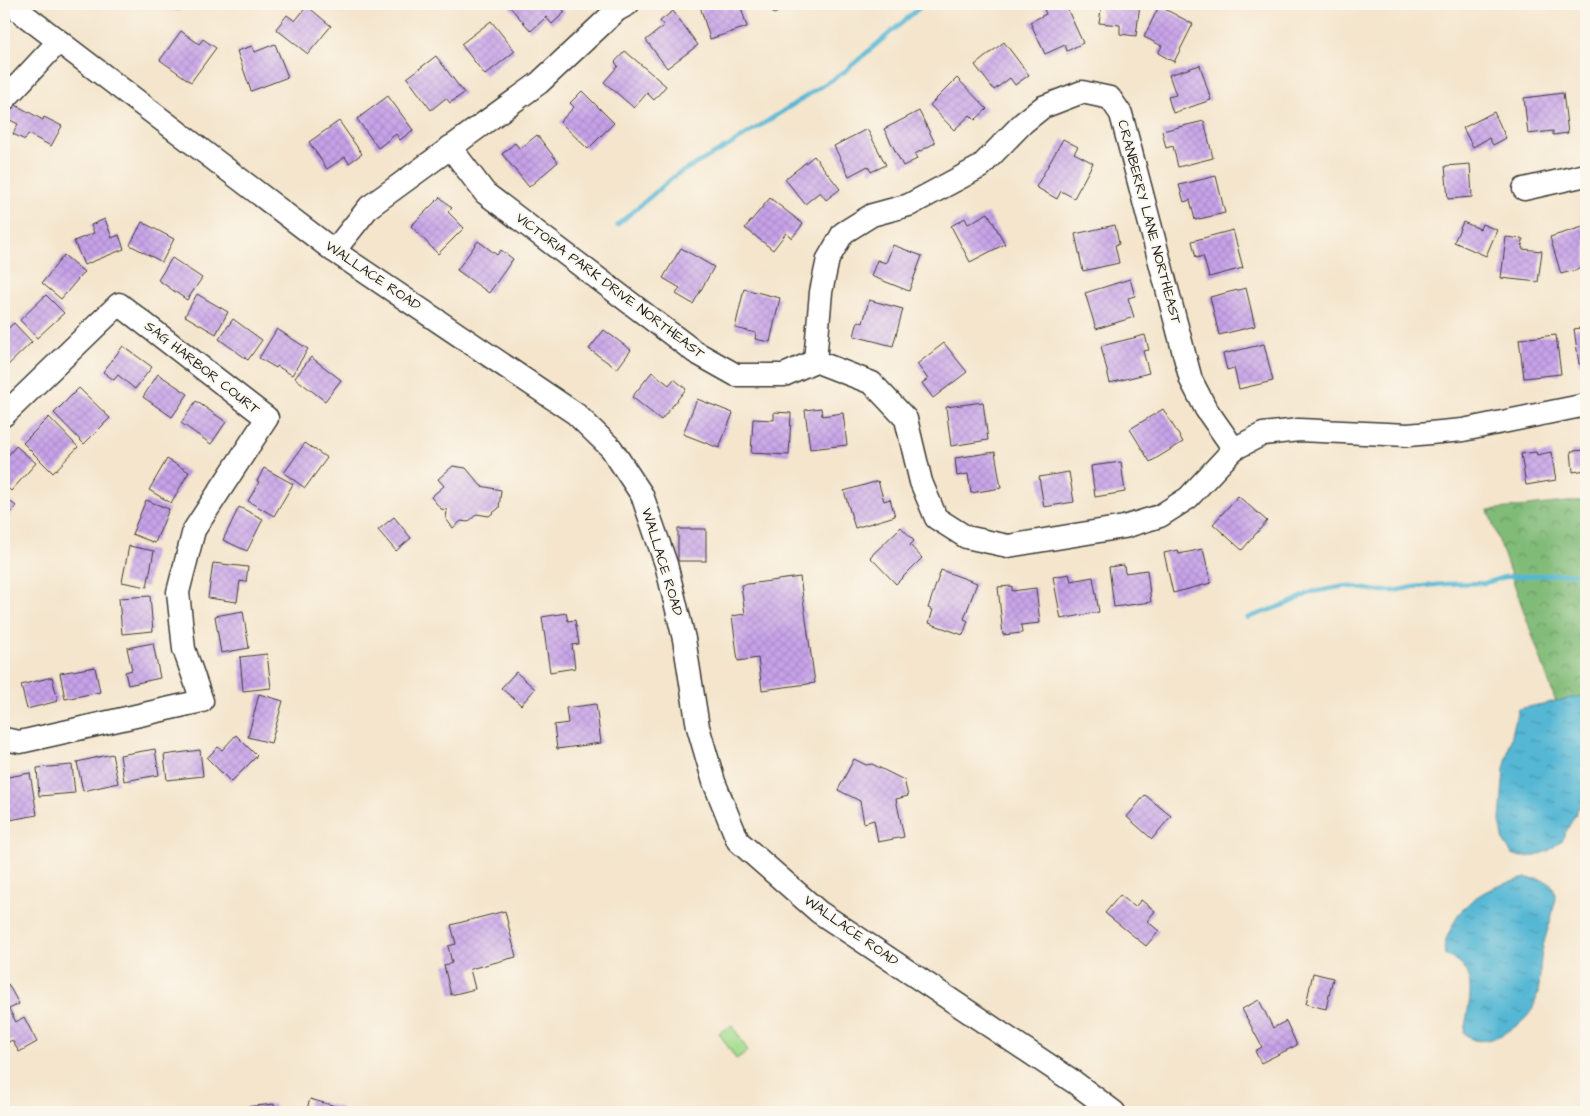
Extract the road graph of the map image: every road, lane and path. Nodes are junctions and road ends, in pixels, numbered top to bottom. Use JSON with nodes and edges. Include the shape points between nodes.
{"nodes":[{"id":1,"x":10,"y":4,"type":"edge"},
{"id":2,"x":628,"y":4,"type":"edge"},
{"id":3,"x":59,"y":41,"type":"junction"},
{"id":4,"x":4,"y":100,"type":"edge"},
{"id":5,"x":450,"y":147,"type":"junction"},
{"id":6,"x":1586,"y":175,"type":"edge"},
{"id":7,"x":1524,"y":189,"type":"dead end"},
{"id":8,"x":334,"y":251,"type":"junction"},
{"id":9,"x":815,"y":361,"type":"junction"},
{"id":10,"x":1586,"y":405,"type":"edge"},
{"id":11,"x":4,"y":415,"type":"edge"},
{"id":12,"x":1234,"y":449,"type":"junction"},
{"id":13,"x":4,"y":739,"type":"edge"},
{"id":14,"x":1114,"y":1112,"type":"edge"}],
"edges":[{"from":1,"to":3,"type":"street","name":"WALLACE ROAD"},
{"from":2,"to":5,"type":"street","via":[[617,10],[539,83]]},
{"from":3,"to":4,"type":"street"},
{"from":3,"to":8,"type":"street","name":"WALLACE ROAD"},
{"from":5,"to":8,"type":"street","via":[[369,207]]},
{"from":5,"to":9,"type":"street","name":"VICTORIA PARK DRIVE NORTHEAST","via":[[485,193],[695,352],[736,375],[784,375]]},
{"from":6,"to":7,"type":"street"},
{"from":8,"to":14,"type":"street","name":"WALLACE ROAD","via":[[576,414],[611,448],[642,495],[666,564],[684,639],[698,727],[714,782],[738,841],[819,912],[1052,1066]]},
{"from":9,"to":12,"type":"street","via":[[872,383],[906,419],[921,482],[936,518],[966,537],[1008,546],[1124,527],[1160,516],[1188,498]]},
{"from":9,"to":12,"type":"street","name":"CRANBERRY LANE NORTHEAST","via":[[821,292],[828,259],[843,234],[872,215],[909,206],[980,167],[1023,123],[1043,108],[1082,92],[1110,98],[1121,114],[1192,380],[1206,409]]},
{"from":10,"to":12,"type":"street","via":[[1463,430],[1408,435],[1299,430],[1263,434]]},
{"from":11,"to":13,"type":"street","name":"SAG HARBOR COURT","via":[[119,304],[267,418],[194,530],[178,592],[184,649],[202,701],[20,742]]}]}
